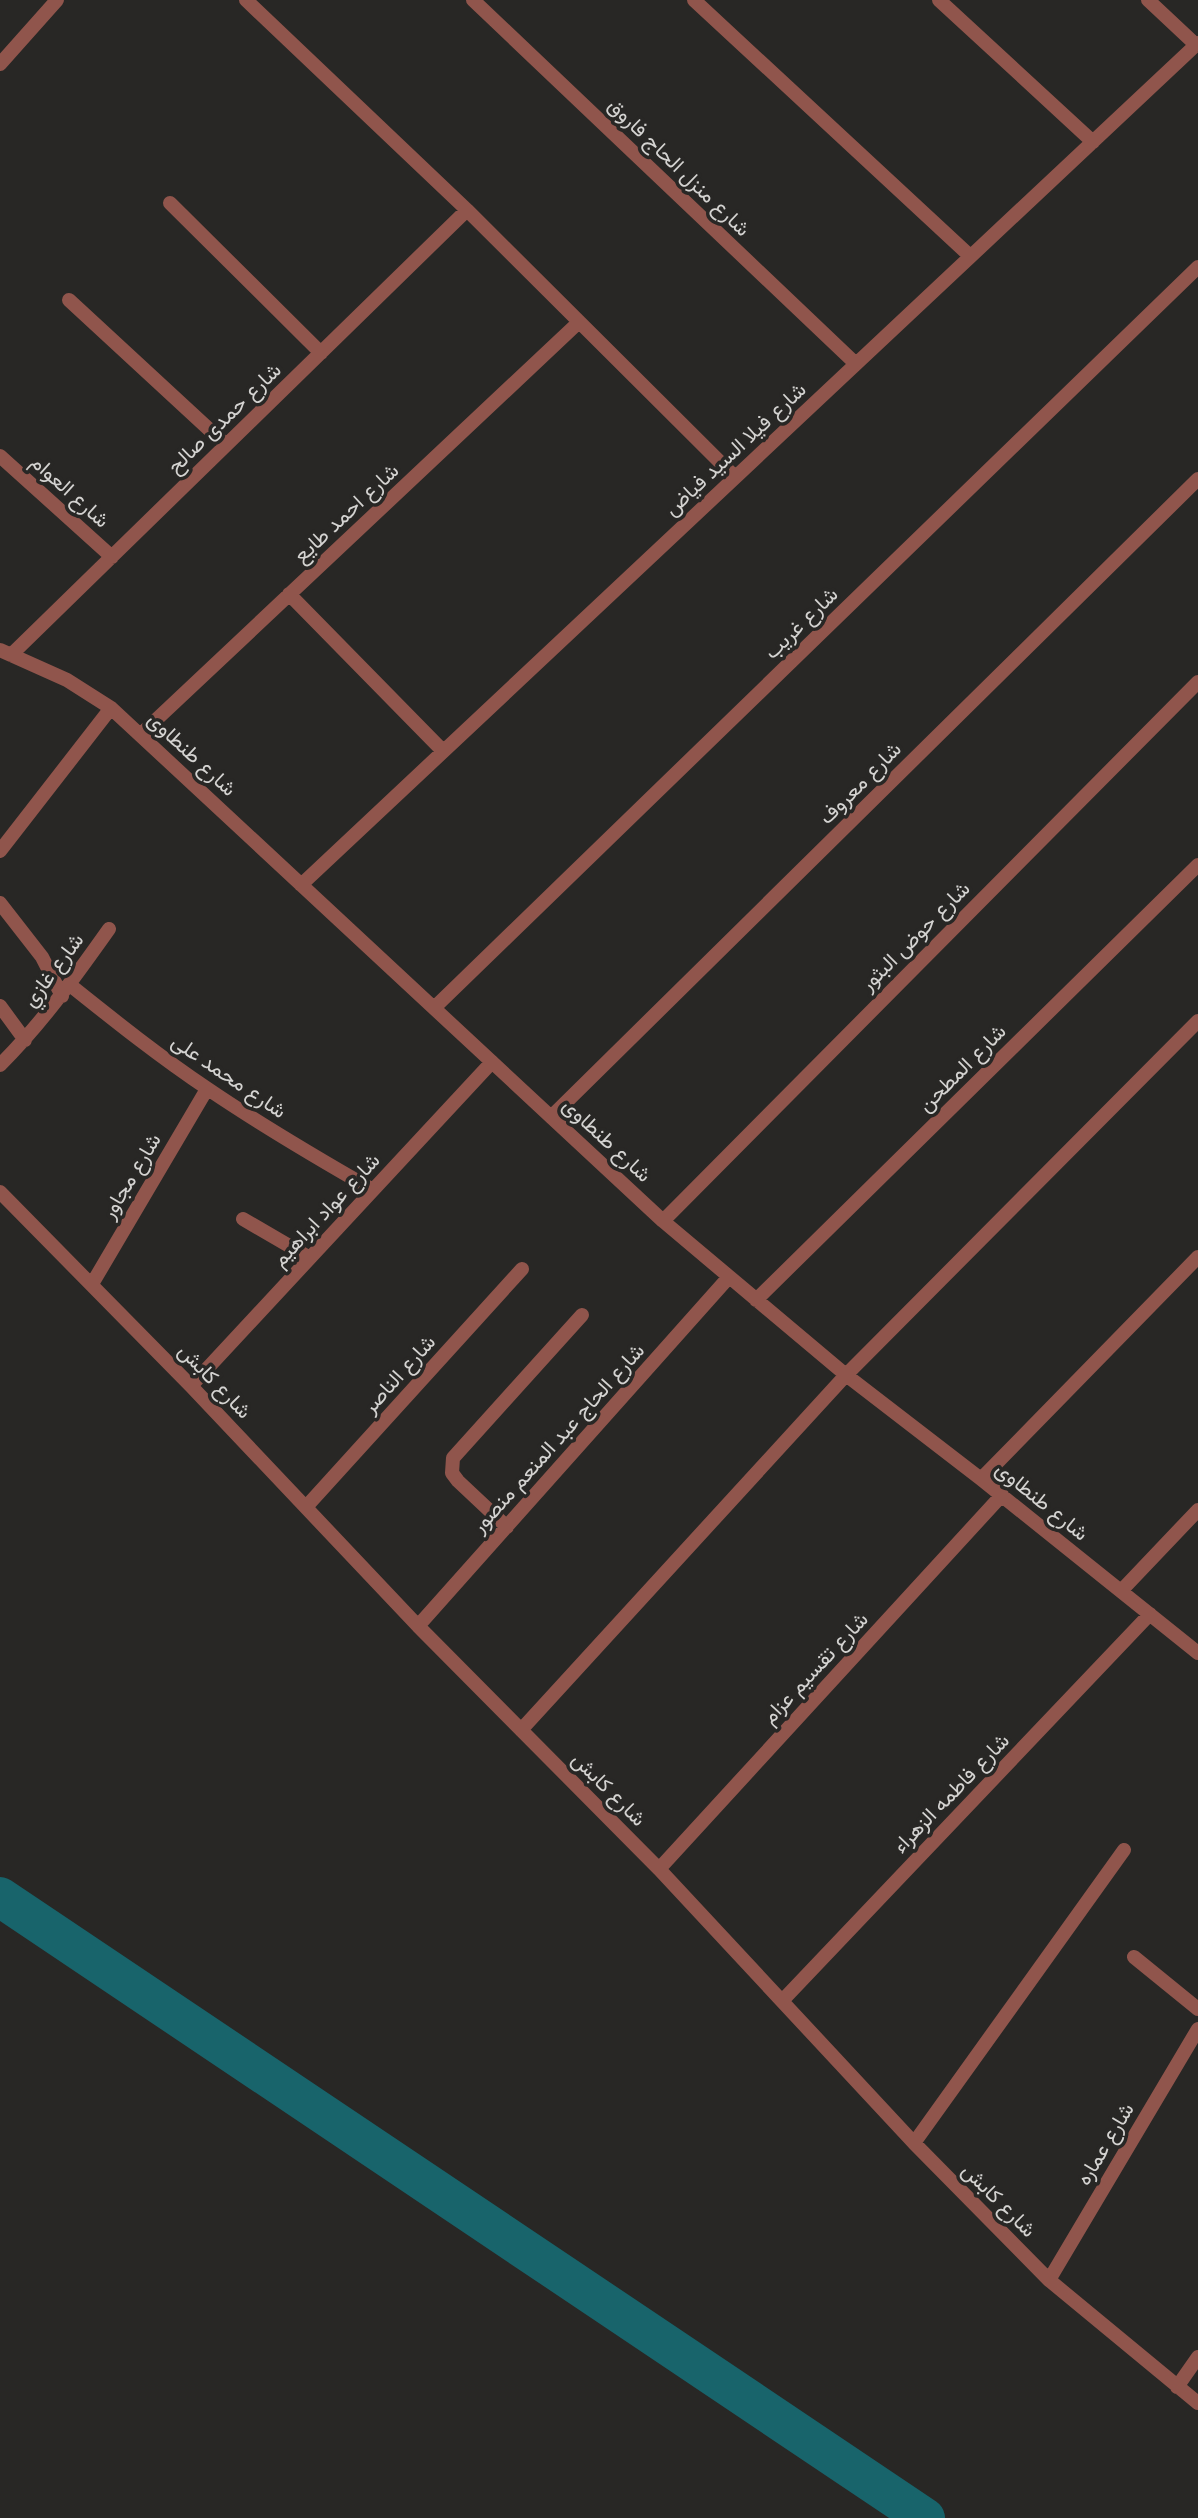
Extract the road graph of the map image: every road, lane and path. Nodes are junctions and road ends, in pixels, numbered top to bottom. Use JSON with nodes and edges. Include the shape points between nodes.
{"nodes":[{"id":1,"x":57,"y":0,"type":"edge"},
{"id":2,"x":246,"y":0,"type":"edge"},
{"id":3,"x":473,"y":0,"type":"edge"},
{"id":4,"x":694,"y":0,"type":"edge"},
{"id":5,"x":939,"y":0,"type":"edge"},
{"id":6,"x":1148,"y":0,"type":"edge"},
{"id":7,"x":1197,"y":44,"type":"edge"},
{"id":8,"x":0,"y":64,"type":"edge"},
{"id":9,"x":1093,"y":142,"type":"junction"},
{"id":10,"x":170,"y":203,"type":"dead end"},
{"id":11,"x":467,"y":210,"type":"junction"},
{"id":12,"x":970,"y":256,"type":"junction"},
{"id":13,"x":1198,"y":267,"type":"edge"},
{"id":14,"x":69,"y":300,"type":"dead end"},
{"id":15,"x":579,"y":322,"type":"junction"},
{"id":16,"x":321,"y":353,"type":"junction"},
{"id":17,"x":856,"y":364,"type":"junction"},
{"id":18,"x":226,"y":445,"type":"junction"},
{"id":19,"x":0,"y":456,"type":"edge"},
{"id":20,"x":736,"y":477,"type":"junction"},
{"id":21,"x":1198,"y":479,"type":"edge"},
{"id":22,"x":112,"y":557,"type":"junction"},
{"id":23,"x":289,"y":594,"type":"junction"},
{"id":24,"x":4,"y":654,"type":"edge"},
{"id":25,"x":1198,"y":682,"type":"edge"},
{"id":26,"x":111,"y":708,"type":"junction"},
{"id":27,"x":141,"y":733,"type":"junction"},
{"id":28,"x":443,"y":751,"type":"junction"},
{"id":29,"x":0,"y":851,"type":"edge"},
{"id":30,"x":1198,"y":865,"type":"edge"},
{"id":31,"x":301,"y":885,"type":"junction"},
{"id":32,"x":0,"y":903,"type":"edge"},
{"id":33,"x":109,"y":929,"type":"dead end"},
{"id":34,"x":66,"y":991,"type":"junction"},
{"id":35,"x":0,"y":1006,"type":"edge"},
{"id":36,"x":434,"y":1008,"type":"junction"},
{"id":37,"x":1198,"y":1021,"type":"edge"},
{"id":38,"x":25,"y":1040,"type":"junction"},
{"id":39,"x":492,"y":1062,"type":"junction"},
{"id":40,"x":0,"y":1065,"type":"edge"},
{"id":41,"x":207,"y":1088,"type":"junction"},
{"id":42,"x":551,"y":1117,"type":"junction"},
{"id":43,"x":373,"y":1190,"type":"junction"},
{"id":44,"x":0,"y":1192,"type":"edge"},
{"id":45,"x":243,"y":1219,"type":"dead end"},
{"id":46,"x":663,"y":1221,"type":"junction"},
{"id":47,"x":1198,"y":1256,"type":"edge"},
{"id":48,"x":310,"y":1258,"type":"junction"},
{"id":49,"x":522,"y":1269,"type":"dead end"},
{"id":50,"x":729,"y":1277,"type":"junction"},
{"id":51,"x":92,"y":1284,"type":"junction"},
{"id":52,"x":756,"y":1300,"type":"junction"},
{"id":53,"x":582,"y":1315,"type":"dead end"},
{"id":54,"x":846,"y":1375,"type":"junction"},
{"id":55,"x":191,"y":1386,"type":"junction"},
{"id":56,"x":981,"y":1479,"type":"junction"},
{"id":57,"x":1002,"y":1495,"type":"junction"},
{"id":58,"x":306,"y":1507,"type":"junction"},
{"id":59,"x":1198,"y":1510,"type":"edge"},
{"id":60,"x":507,"y":1527,"type":"junction"},
{"id":61,"x":1121,"y":1591,"type":"junction"},
{"id":62,"x":1150,"y":1614,"type":"junction"},
{"id":63,"x":418,"y":1626,"type":"junction"},
{"id":64,"x":1198,"y":1653,"type":"edge"},
{"id":65,"x":521,"y":1730,"type":"junction"},
{"id":66,"x":1124,"y":1850,"type":"dead end"},
{"id":67,"x":659,"y":1869,"type":"junction"},
{"id":68,"x":1135,"y":1957,"type":"dead end"},
{"id":69,"x":782,"y":2001,"type":"junction"},
{"id":70,"x":1198,"y":2009,"type":"edge"},
{"id":71,"x":1198,"y":2029,"type":"edge"},
{"id":72,"x":914,"y":2143,"type":"junction"},
{"id":73,"x":1049,"y":2280,"type":"junction"},
{"id":74,"x":1198,"y":2357,"type":"edge"},
{"id":75,"x":1177,"y":2387,"type":"junction"},
{"id":76,"x":1198,"y":2403,"type":"edge"}],
"edges":[{"from":1,"to":8,"type":"street"},
{"from":2,"to":11,"type":"street"},
{"from":3,"to":17,"type":"street","name":"شارع منزل الحاج فاروق"},
{"from":4,"to":12,"type":"street"},
{"from":5,"to":9,"type":"street"},
{"from":6,"to":7,"type":"street"},
{"from":7,"to":9,"type":"street","name":"شارع فيلا السيد فياض"},
{"from":9,"to":12,"type":"street","name":"شارع فيلا السيد فياض"},
{"from":10,"to":16,"type":"street"},
{"from":11,"to":15,"type":"street"},
{"from":11,"to":16,"type":"street","name":"شارع حمدى صالح"},
{"from":12,"to":17,"type":"street","name":"شارع فيلا السيد فياض"},
{"from":13,"to":36,"type":"street","name":"شارع غريب"},
{"from":14,"to":18,"type":"street"},
{"from":15,"to":20,"type":"street"},
{"from":15,"to":23,"type":"street","name":"شارع احمد طايع"},
{"from":16,"to":18,"type":"street","name":"شارع حمدى صالح"},
{"from":17,"to":20,"type":"street","name":"شارع فيلا السيد فياض"},
{"from":18,"to":22,"type":"street","name":"شارع حمدى صالح"},
{"from":19,"to":22,"type":"street","name":"شارع العوام"},
{"from":20,"to":28,"type":"street","name":"شارع فيلا السيد فياض"},
{"from":21,"to":42,"type":"street","name":"شارع معروف"},
{"from":22,"to":24,"type":"street","name":"شارع حمدى صالح"},
{"from":23,"to":27,"type":"street","name":"شارع احمد طايع"},
{"from":23,"to":28,"type":"street"},
{"from":24,"to":26,"type":"street","name":"شارع طنطاوى","via":[[67,680]]},
{"from":25,"to":46,"type":"street","name":"شارع حوض البثور"},
{"from":26,"to":27,"type":"street","name":"شارع طنطاوى"},
{"from":26,"to":29,"type":"street"},
{"from":27,"to":31,"type":"street","name":"شارع طنطاوى"},
{"from":28,"to":31,"type":"street","name":"شارع فيلا السيد فياض"},
{"from":30,"to":52,"type":"street","name":"شارع المطحن"},
{"from":31,"to":36,"type":"street","name":"شارع طنطاوى"},
{"from":32,"to":34,"type":"street"},
{"from":33,"to":34,"type":"street","name":"شارع غازي"},
{"from":34,"to":38,"type":"street","name":"شارع غازي"},
{"from":34,"to":41,"type":"street","name":"شارع محمد على"},
{"from":35,"to":38,"type":"street"},
{"from":36,"to":39,"type":"street","name":"شارع طنطاوى"},
{"from":37,"to":54,"type":"street"},
{"from":38,"to":40,"type":"street","name":"شارع غازي"},
{"from":39,"to":42,"type":"street","name":"شارع طنطاوى"},
{"from":39,"to":43,"type":"street","name":"شارع عواد ابراهيم"},
{"from":41,"to":43,"type":"street","name":"شارع محمد على"},
{"from":41,"to":51,"type":"street","name":"شارع مجاور"},
{"from":42,"to":46,"type":"street","name":"شارع طنطاوى"},
{"from":43,"to":48,"type":"street","name":"شارع عواد ابراهيم"},
{"from":44,"to":51,"type":"street","name":"شارع كابش"},
{"from":45,"to":48,"type":"street"},
{"from":46,"to":50,"type":"street","name":"شارع طنطاوى"},
{"from":47,"to":56,"type":"street"},
{"from":48,"to":55,"type":"street","name":"شارع عواد ابراهيم"},
{"from":49,"to":58,"type":"street","name":"شارع الناصر"},
{"from":50,"to":52,"type":"street","name":"شارع طنطاوى"},
{"from":50,"to":60,"type":"street","name":"شارع الحاج عبد المنعم منصور"},
{"from":51,"to":55,"type":"street","name":"شارع كابش"},
{"from":52,"to":54,"type":"street","name":"شارع طنطاوى"},
{"from":53,"to":60,"type":"street","via":[[453,1458],[452,1474]]},
{"from":54,"to":56,"type":"street","name":"شارع طنطاوى"},
{"from":54,"to":65,"type":"street"},
{"from":55,"to":58,"type":"street","name":"شارع كابش"},
{"from":56,"to":57,"type":"street","name":"شارع طنطاوى"},
{"from":57,"to":61,"type":"street","name":"شارع طنطاوى"},
{"from":57,"to":67,"type":"street","name":"شارع تقسيم عزام"},
{"from":58,"to":63,"type":"street","name":"شارع كابش"},
{"from":59,"to":61,"type":"street"},
{"from":60,"to":63,"type":"street","name":"شارع الحاج عبد المنعم منصور"},
{"from":61,"to":62,"type":"street","name":"شارع طنطاوى"},
{"from":62,"to":64,"type":"street","name":"شارع طنطاوى"},
{"from":62,"to":69,"type":"street","name":"شارع فاطمه الزهراء"},
{"from":63,"to":65,"type":"street","name":"شارع كابش"},
{"from":65,"to":67,"type":"street","name":"شارع كابش"},
{"from":66,"to":72,"type":"street"},
{"from":67,"to":69,"type":"street","name":"شارع كابش"},
{"from":68,"to":70,"type":"street"},
{"from":69,"to":72,"type":"street","name":"شارع كابش"},
{"from":71,"to":73,"type":"street","name":"شارع عماره"},
{"from":72,"to":73,"type":"street","name":"شارع كابش"},
{"from":73,"to":75,"type":"street","name":"شارع كابش"},
{"from":74,"to":75,"type":"street"},
{"from":75,"to":76,"type":"street","name":"شارع كابش"}]}
